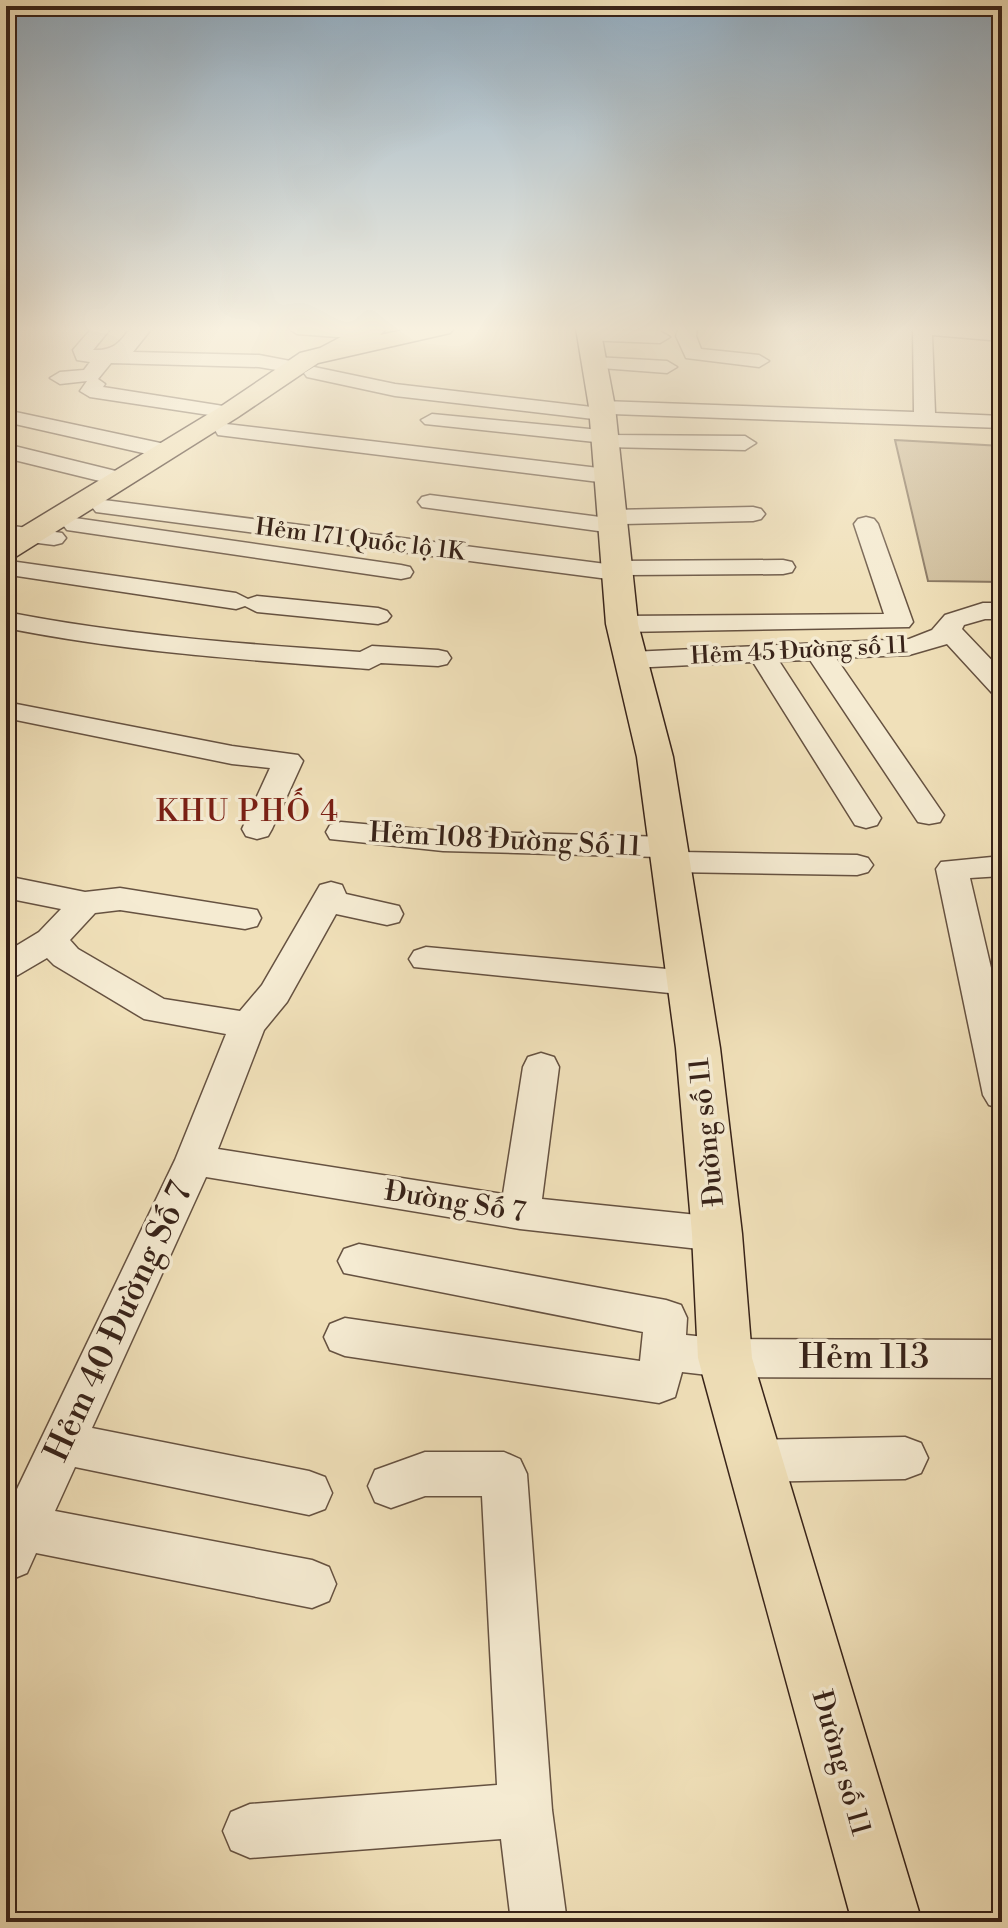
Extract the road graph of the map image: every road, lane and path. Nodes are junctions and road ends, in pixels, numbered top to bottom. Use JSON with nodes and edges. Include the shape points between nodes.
{"nodes":[{"id":1,"x":15,"y":418,"type":"edge"},
{"id":2,"x":237,"y":418,"type":"junction"},
{"id":3,"x":459,"y":418,"type":"edge"},
{"id":4,"x":487,"y":418,"type":"edge"},
{"id":5,"x":622,"y":418,"type":"edge"},
{"id":6,"x":631,"y":418,"type":"edge"},
{"id":7,"x":925,"y":418,"type":"joint"},
{"id":8,"x":291,"y":422,"type":"dead end"},
{"id":9,"x":1002,"y":422,"type":"edge"},
{"id":10,"x":745,"y":443,"type":"dead end"},
{"id":11,"x":6,"y":451,"type":"edge"},
{"id":12,"x":165,"y":451,"type":"junction"},
{"id":13,"x":605,"y":454,"type":"edge"},
{"id":14,"x":120,"y":479,"type":"junction"},
{"id":15,"x":430,"y":502,"type":"dead end"},
{"id":16,"x":104,"y":507,"type":"junction"},
{"id":17,"x":753,"y":514,"type":"dead end"},
{"id":18,"x":866,"y":524,"type":"dead end"},
{"id":19,"x":42,"y":532,"type":"edge"},
{"id":20,"x":537,"y":534,"type":"dead end"},
{"id":21,"x":7,"y":563,"type":"edge"},
{"id":22,"x":783,"y":567,"type":"dead end"},
{"id":23,"x":401,"y":572,"type":"dead end"},
{"id":24,"x":1002,"y":611,"type":"edge"},
{"id":25,"x":378,"y":616,"type":"dead end"},
{"id":26,"x":6,"y":620,"type":"edge"},
{"id":27,"x":949,"y":631,"type":"junction"},
{"id":28,"x":626,"y":642,"type":"junction"},
{"id":29,"x":818,"y":651,"type":"junction"},
{"id":30,"x":761,"y":654,"type":"junction"},
{"id":31,"x":438,"y":658,"type":"dead end"},
{"id":32,"x":1002,"y":687,"type":"edge"},
{"id":33,"x":6,"y":710,"type":"edge"},
{"id":34,"x":929,"y":815,"type":"dead end"},
{"id":35,"x":866,"y":818,"type":"dead end"},
{"id":36,"x":257,"y":829,"type":"dead end"},
{"id":37,"x":341,"y":832,"type":"dead end"},
{"id":38,"x":670,"y":854,"type":"junction"},
{"id":39,"x":857,"y":865,"type":"dead end"},
{"id":40,"x":1002,"y":866,"type":"edge"},
{"id":41,"x":6,"y":887,"type":"edge"},
{"id":42,"x":85,"y":903,"type":"junction"},
{"id":43,"x":387,"y":914,"type":"dead end"},
{"id":44,"x":245,"y":918,"type":"dead end"},
{"id":45,"x":51,"y":940,"type":"junction"},
{"id":46,"x":426,"y":959,"type":"dead end"},
{"id":47,"x":6,"y":967,"type":"edge"},
{"id":48,"x":689,"y":983,"type":"junction"},
{"id":49,"x":248,"y":1025,"type":"junction"},
{"id":50,"x":541,"y":1067,"type":"dead end"},
{"id":51,"x":1002,"y":1095,"type":"edge"},
{"id":52,"x":194,"y":1160,"type":"junction"},
{"id":53,"x":520,"y":1213,"type":"junction"},
{"id":54,"x":717,"y":1234,"type":"junction"},
{"id":55,"x":359,"y":1261,"type":"dead end"},
{"id":56,"x":345,"y":1337,"type":"dead end"},
{"id":57,"x":662,"y":1351,"type":"junction"},
{"id":58,"x":725,"y":1358,"type":"junction"},
{"id":59,"x":1000,"y":1367,"type":"edge"},
{"id":60,"x":62,"y":1443,"type":"junction"},
{"id":61,"x":905,"y":1458,"type":"dead end"},
{"id":62,"x":755,"y":1461,"type":"junction"},
{"id":63,"x":391,"y":1486,"type":"dead end"},
{"id":64,"x":309,"y":1493,"type":"dead end"},
{"id":65,"x":312,"y":1584,"type":"dead end"},
{"id":66,"x":525,"y":1810,"type":"junction"},
{"id":67,"x":250,"y":1831,"type":"dead end"},
{"id":68,"x":539,"y":1922,"type":"edge"},
{"id":69,"x":887,"y":1922,"type":"edge"}],
"edges":[{"from":1,"to":12,"type":"street"},
{"from":2,"to":8,"type":"street"},
{"from":2,"to":12,"type":"main road"},
{"from":2,"to":13,"type":"street"},
{"from":2,"to":16,"type":"main road"},
{"from":3,"to":13,"type":"street","via":[[535,432]]},
{"from":4,"to":13,"type":"street"},
{"from":5,"to":13,"type":"street"},
{"from":6,"to":13,"type":"street"},
{"from":7,"to":9,"type":"street"},
{"from":7,"to":13,"type":"street"},
{"from":10,"to":13,"type":"street"},
{"from":11,"to":14,"type":"street"},
{"from":12,"to":14,"type":"main road"},
{"from":13,"to":15,"type":"street"},
{"from":13,"to":16,"type":"street","name":"Hẻm 171 Quốc lộ 1K"},
{"from":13,"to":17,"type":"street"},
{"from":13,"to":20,"type":"street"},
{"from":13,"to":22,"type":"street"},
{"from":13,"to":28,"type":"main road","name":"Đường số 11"},
{"from":14,"to":19,"type":"main road"},
{"from":16,"to":19,"type":"main road"},
{"from":18,"to":28,"type":"street","via":[[900,622]]},
{"from":19,"to":21,"type":"main road"},
{"from":19,"to":23,"type":"street"},
{"from":21,"to":25,"type":"street","via":[[247,602]]},
{"from":24,"to":27,"type":"street","name":"Hẻm 45 Đường số 11","via":[[965,614]]},
{"from":26,"to":31,"type":"street","via":[[157,645],[369,661],[372,654]]},
{"from":27,"to":29,"type":"street","name":"Hẻm 45 Đường số 11","via":[[909,647]]},
{"from":27,"to":32,"type":"street"},
{"from":28,"to":30,"type":"street","name":"Hẻm 45 Đường số 11"},
{"from":28,"to":38,"type":"main road","name":"Đường số 11","via":[[655,757]]},
{"from":29,"to":30,"type":"street","name":"Hẻm 45 Đường số 11"},
{"from":29,"to":34,"type":"street"},
{"from":30,"to":35,"type":"street"},
{"from":33,"to":36,"type":"street","via":[[232,755],[288,761]]},
{"from":37,"to":38,"type":"street","name":"Hẻm 108 Đường Số 11"},
{"from":38,"to":39,"type":"street","name":"Hẻm 108 Đường Số 11"},
{"from":38,"to":48,"type":"main road","name":"Đường số 11"},
{"from":40,"to":51,"type":"street","via":[[952,869]]},
{"from":41,"to":42,"type":"street"},
{"from":42,"to":44,"type":"street","via":[[120,899]]},
{"from":42,"to":45,"type":"street"},
{"from":43,"to":49,"type":"street","name":"Hẻm 40 Đường Số 7","via":[[329,897],[275,993]]},
{"from":45,"to":47,"type":"street"},
{"from":45,"to":49,"type":"street","via":[[66,957],[156,1010]]},
{"from":46,"to":48,"type":"street"},
{"from":48,"to":54,"type":"main road","name":"Đường số 11"},
{"from":49,"to":52,"type":"street","name":"Hẻm 40 Đường Số 7"},
{"from":50,"to":53,"type":"street"},
{"from":52,"to":53,"type":"street","name":"Đường Số 7"},
{"from":52,"to":60,"type":"street","name":"Hẻm 40 Đường Số 7"},
{"from":53,"to":54,"type":"street","name":"Đường Số 7"},
{"from":54,"to":58,"type":"main road","name":"Đường số 11"},
{"from":55,"to":57,"type":"street","via":[[666,1318]]},
{"from":56,"to":57,"type":"street","via":[[659,1383]]},
{"from":57,"to":58,"type":"street","name":"Hẻm 113"},
{"from":58,"to":59,"type":"street","name":"Hẻm 113"},
{"from":58,"to":62,"type":"main road","name":"Đường số 11"},
{"from":60,"to":64,"type":"street"},
{"from":60,"to":65,"type":"street","name":"Hẻm 40 Đường Số 7","via":[[16,1542]]},
{"from":61,"to":62,"type":"street"},
{"from":62,"to":69,"type":"main road","name":"Đường số 11"},
{"from":63,"to":66,"type":"street","via":[[425,1474],[504,1474]]},
{"from":66,"to":67,"type":"street"},
{"from":66,"to":68,"type":"street"}]}
